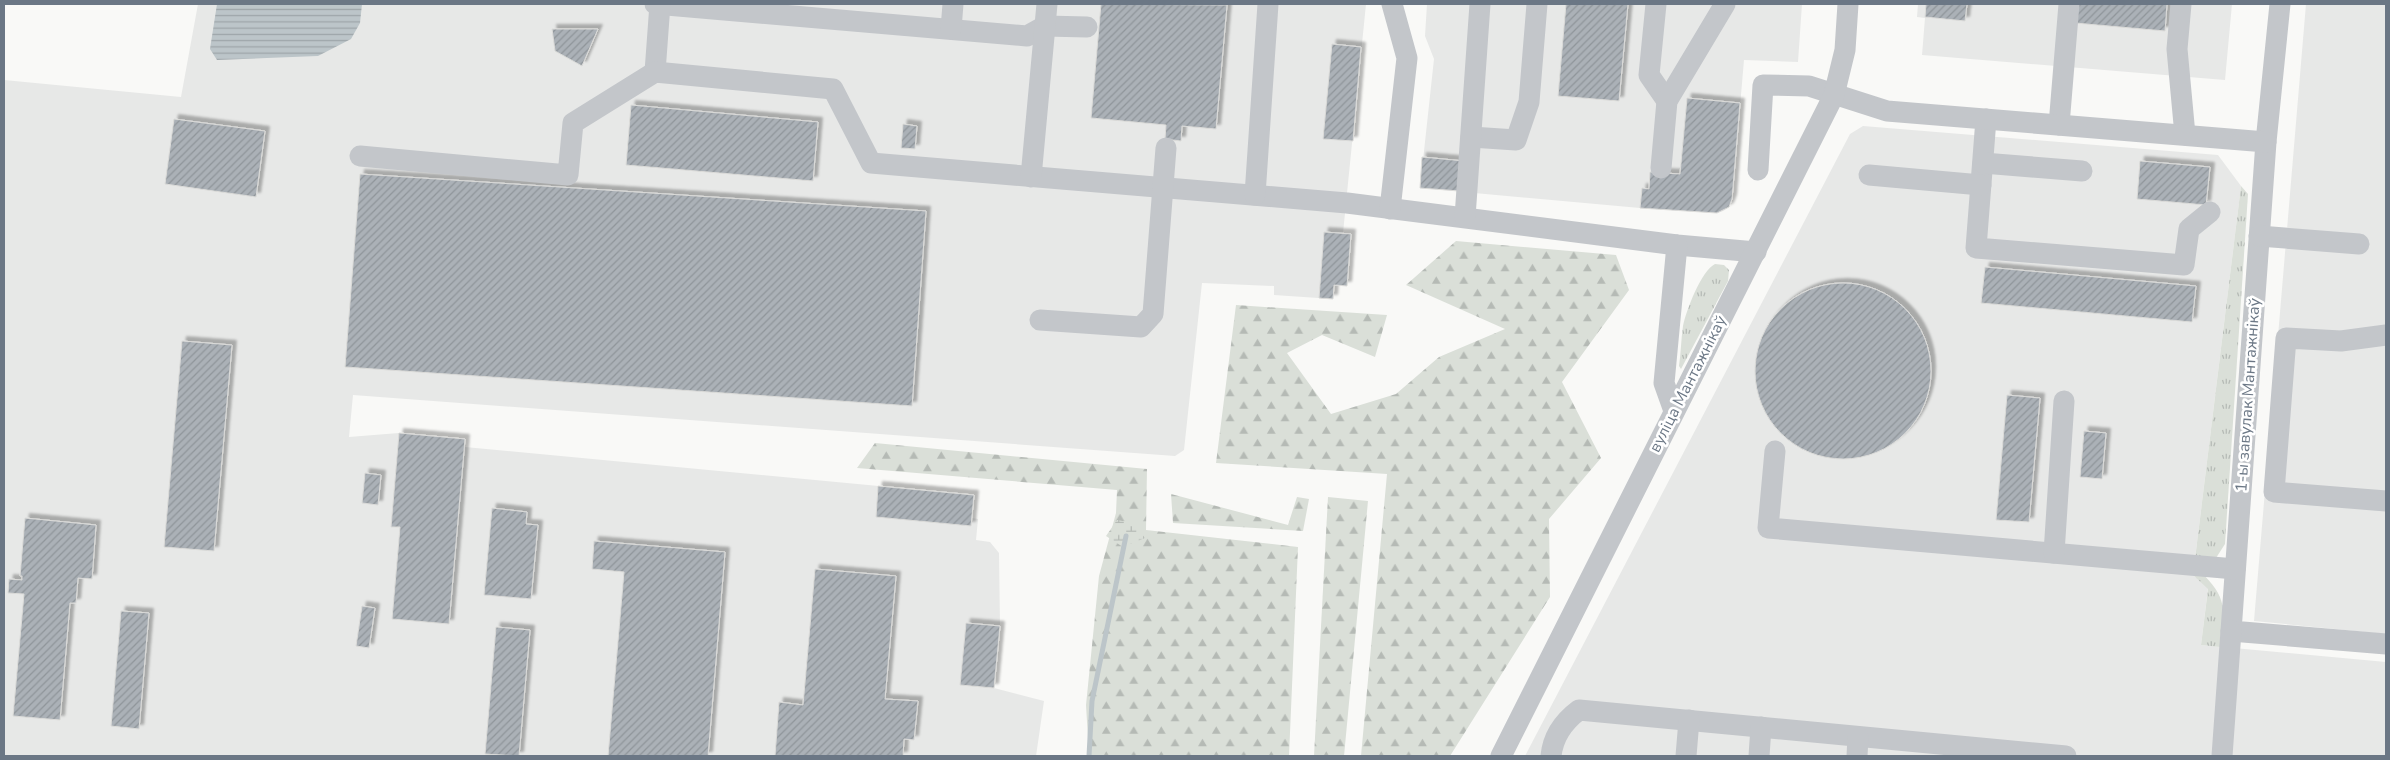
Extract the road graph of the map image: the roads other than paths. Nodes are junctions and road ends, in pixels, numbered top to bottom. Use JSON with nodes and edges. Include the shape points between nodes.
{"nodes":[{"id":1,"x":655,"y":4,"type":"edge"},
{"id":2,"x":660,"y":4,"type":"edge"},
{"id":3,"x":953,"y":4,"type":"edge"},
{"id":4,"x":1047,"y":4,"type":"edge"},
{"id":5,"x":1268,"y":4,"type":"edge"},
{"id":6,"x":1392,"y":4,"type":"edge"},
{"id":7,"x":1480,"y":4,"type":"edge"},
{"id":8,"x":1537,"y":4,"type":"edge"},
{"id":9,"x":1656,"y":4,"type":"edge"},
{"id":10,"x":1725,"y":4,"type":"edge"},
{"id":11,"x":1848,"y":4,"type":"edge"},
{"id":12,"x":2069,"y":4,"type":"edge"},
{"id":13,"x":2180,"y":4,"type":"edge"},
{"id":14,"x":2280,"y":4,"type":"edge"},
{"id":15,"x":1045,"y":26,"type":"junction"},
{"id":16,"x":1088,"y":27,"type":"dead end"},
{"id":17,"x":951,"y":29,"type":"junction"},
{"id":18,"x":655,"y":72,"type":"junction"},
{"id":19,"x":1834,"y":95,"type":"junction"},
{"id":20,"x":1667,"y":101,"type":"junction"},
{"id":21,"x":1986,"y":119,"type":"junction"},
{"id":22,"x":2059,"y":125,"type":"junction"},
{"id":23,"x":2185,"y":135,"type":"junction"},
{"id":24,"x":1471,"y":137,"type":"junction"},
{"id":25,"x":2266,"y":142,"type":"junction"},
{"id":26,"x":1166,"y":148,"type":"dead end"},
{"id":27,"x":360,"y":156,"type":"dead end"},
{"id":28,"x":1983,"y":164,"type":"junction"},
{"id":29,"x":1661,"y":168,"type":"dead end"},
{"id":30,"x":1758,"y":170,"type":"dead end"},
{"id":31,"x":2082,"y":171,"type":"dead end"},
{"id":32,"x":1869,"y":175,"type":"dead end"},
{"id":33,"x":1031,"y":177,"type":"junction"},
{"id":34,"x":1981,"y":185,"type":"junction"},
{"id":35,"x":1164,"y":188,"type":"junction"},
{"id":36,"x":1255,"y":195,"type":"junction"},
{"id":37,"x":1390,"y":209,"type":"junction"},
{"id":38,"x":2210,"y":212,"type":"dead end"},
{"id":39,"x":1464,"y":218,"type":"junction"},
{"id":40,"x":2259,"y":236,"type":"junction"},
{"id":41,"x":2359,"y":244,"type":"dead end"},
{"id":42,"x":1677,"y":245,"type":"junction"},
{"id":43,"x":1756,"y":252,"type":"junction"},
{"id":44,"x":1040,"y":320,"type":"dead end"},
{"id":45,"x":2386,"y":335,"type":"edge"},
{"id":46,"x":2064,"y":401,"type":"dead end"},
{"id":47,"x":1674,"y":411,"type":"junction"},
{"id":48,"x":1775,"y":451,"type":"dead end"},
{"id":49,"x":2386,"y":501,"type":"edge"},
{"id":50,"x":2054,"y":553,"type":"junction"},
{"id":51,"x":2235,"y":569,"type":"junction"},
{"id":52,"x":2231,"y":631,"type":"junction"},
{"id":53,"x":2386,"y":644,"type":"edge"},
{"id":54,"x":1690,"y":720,"type":"junction"},
{"id":55,"x":1761,"y":727,"type":"junction"},
{"id":56,"x":1858,"y":746,"type":"edge"},
{"id":57,"x":1988,"y":752,"type":"edge"},
{"id":58,"x":1501,"y":756,"type":"edge"},
{"id":59,"x":1551,"y":756,"type":"edge"},
{"id":60,"x":1686,"y":756,"type":"edge"},
{"id":61,"x":1759,"y":756,"type":"edge"},
{"id":62,"x":2066,"y":756,"type":"edge"},
{"id":63,"x":2222,"y":756,"type":"edge"}],
"edges":[{"from":1,"to":2,"type":"street"},
{"from":2,"to":17,"type":"street"},
{"from":2,"to":18,"type":"street"},
{"from":3,"to":17,"type":"street"},
{"from":4,"to":15,"type":"street"},
{"from":5,"to":36,"type":"street"},
{"from":6,"to":37,"type":"street","via":[[1407,58]]},
{"from":7,"to":24,"type":"street"},
{"from":8,"to":24,"type":"street","via":[[1529,102],[1516,140]]},
{"from":9,"to":20,"type":"street","via":[[1649,75]]},
{"from":10,"to":20,"type":"street"},
{"from":11,"to":19,"type":"street","name":"вуліца Мантажнікаў","via":[[1845,50]]},
{"from":12,"to":22,"type":"street"},
{"from":13,"to":23,"type":"street","via":[[2178,49]]},
{"from":14,"to":25,"type":"street","name":"1-ы завулак Мантажнікаў"},
{"from":15,"to":16,"type":"street"},
{"from":15,"to":17,"type":"street","via":[[1027,36]]},
{"from":15,"to":33,"type":"street"},
{"from":18,"to":27,"type":"street","via":[[573,123],[568,174]]},
{"from":18,"to":33,"type":"street","via":[[833,89],[871,163]]},
{"from":19,"to":21,"type":"street","via":[[1887,110]]},
{"from":19,"to":30,"type":"street","via":[[1809,86],[1763,85]]},
{"from":19,"to":43,"type":"street","name":"вуліца Мантажнікаў"},
{"from":20,"to":29,"type":"street"},
{"from":21,"to":22,"type":"street"},
{"from":21,"to":28,"type":"street"},
{"from":22,"to":23,"type":"street"},
{"from":23,"to":25,"type":"street"},
{"from":24,"to":39,"type":"street"},
{"from":25,"to":40,"type":"street","name":"1-ы завулак Мантажнікаў"},
{"from":26,"to":35,"type":"street"},
{"from":28,"to":31,"type":"street"},
{"from":28,"to":34,"type":"street"},
{"from":32,"to":34,"type":"street"},
{"from":33,"to":35,"type":"street"},
{"from":34,"to":38,"type":"street","via":[[1976,248],[2184,265],[2188,229]]},
{"from":35,"to":36,"type":"street"},
{"from":35,"to":44,"type":"street","via":[[1153,314],[1141,327]]},
{"from":36,"to":37,"type":"street"},
{"from":37,"to":39,"type":"street"},
{"from":39,"to":42,"type":"street"},
{"from":40,"to":41,"type":"street"},
{"from":40,"to":51,"type":"street","name":"1-ы завулак Мантажнікаў"},
{"from":42,"to":43,"type":"street"},
{"from":42,"to":47,"type":"street","via":[[1664,384]]},
{"from":43,"to":47,"type":"street","name":"вуліца Мантажнікаў"},
{"from":45,"to":49,"type":"street","via":[[2341,341],[2286,338],[2274,492]]},
{"from":46,"to":50,"type":"street"},
{"from":47,"to":58,"type":"street","name":"вуліца Мантажнікаў"},
{"from":48,"to":50,"type":"street","via":[[1768,528]]},
{"from":50,"to":51,"type":"street"},
{"from":51,"to":52,"type":"street","name":"1-ы завулак Мантажнікаў"},
{"from":52,"to":53,"type":"street"},
{"from":52,"to":63,"type":"street","name":"1-ы завулак Мантажнікаў"},
{"from":54,"to":55,"type":"street"},
{"from":54,"to":59,"type":"street","via":[[1579,710],[1566,719],[1553,742]]},
{"from":54,"to":60,"type":"street"},
{"from":55,"to":56,"type":"street"},
{"from":55,"to":61,"type":"street"},
{"from":56,"to":57,"type":"street"},
{"from":57,"to":62,"type":"street"}]}
